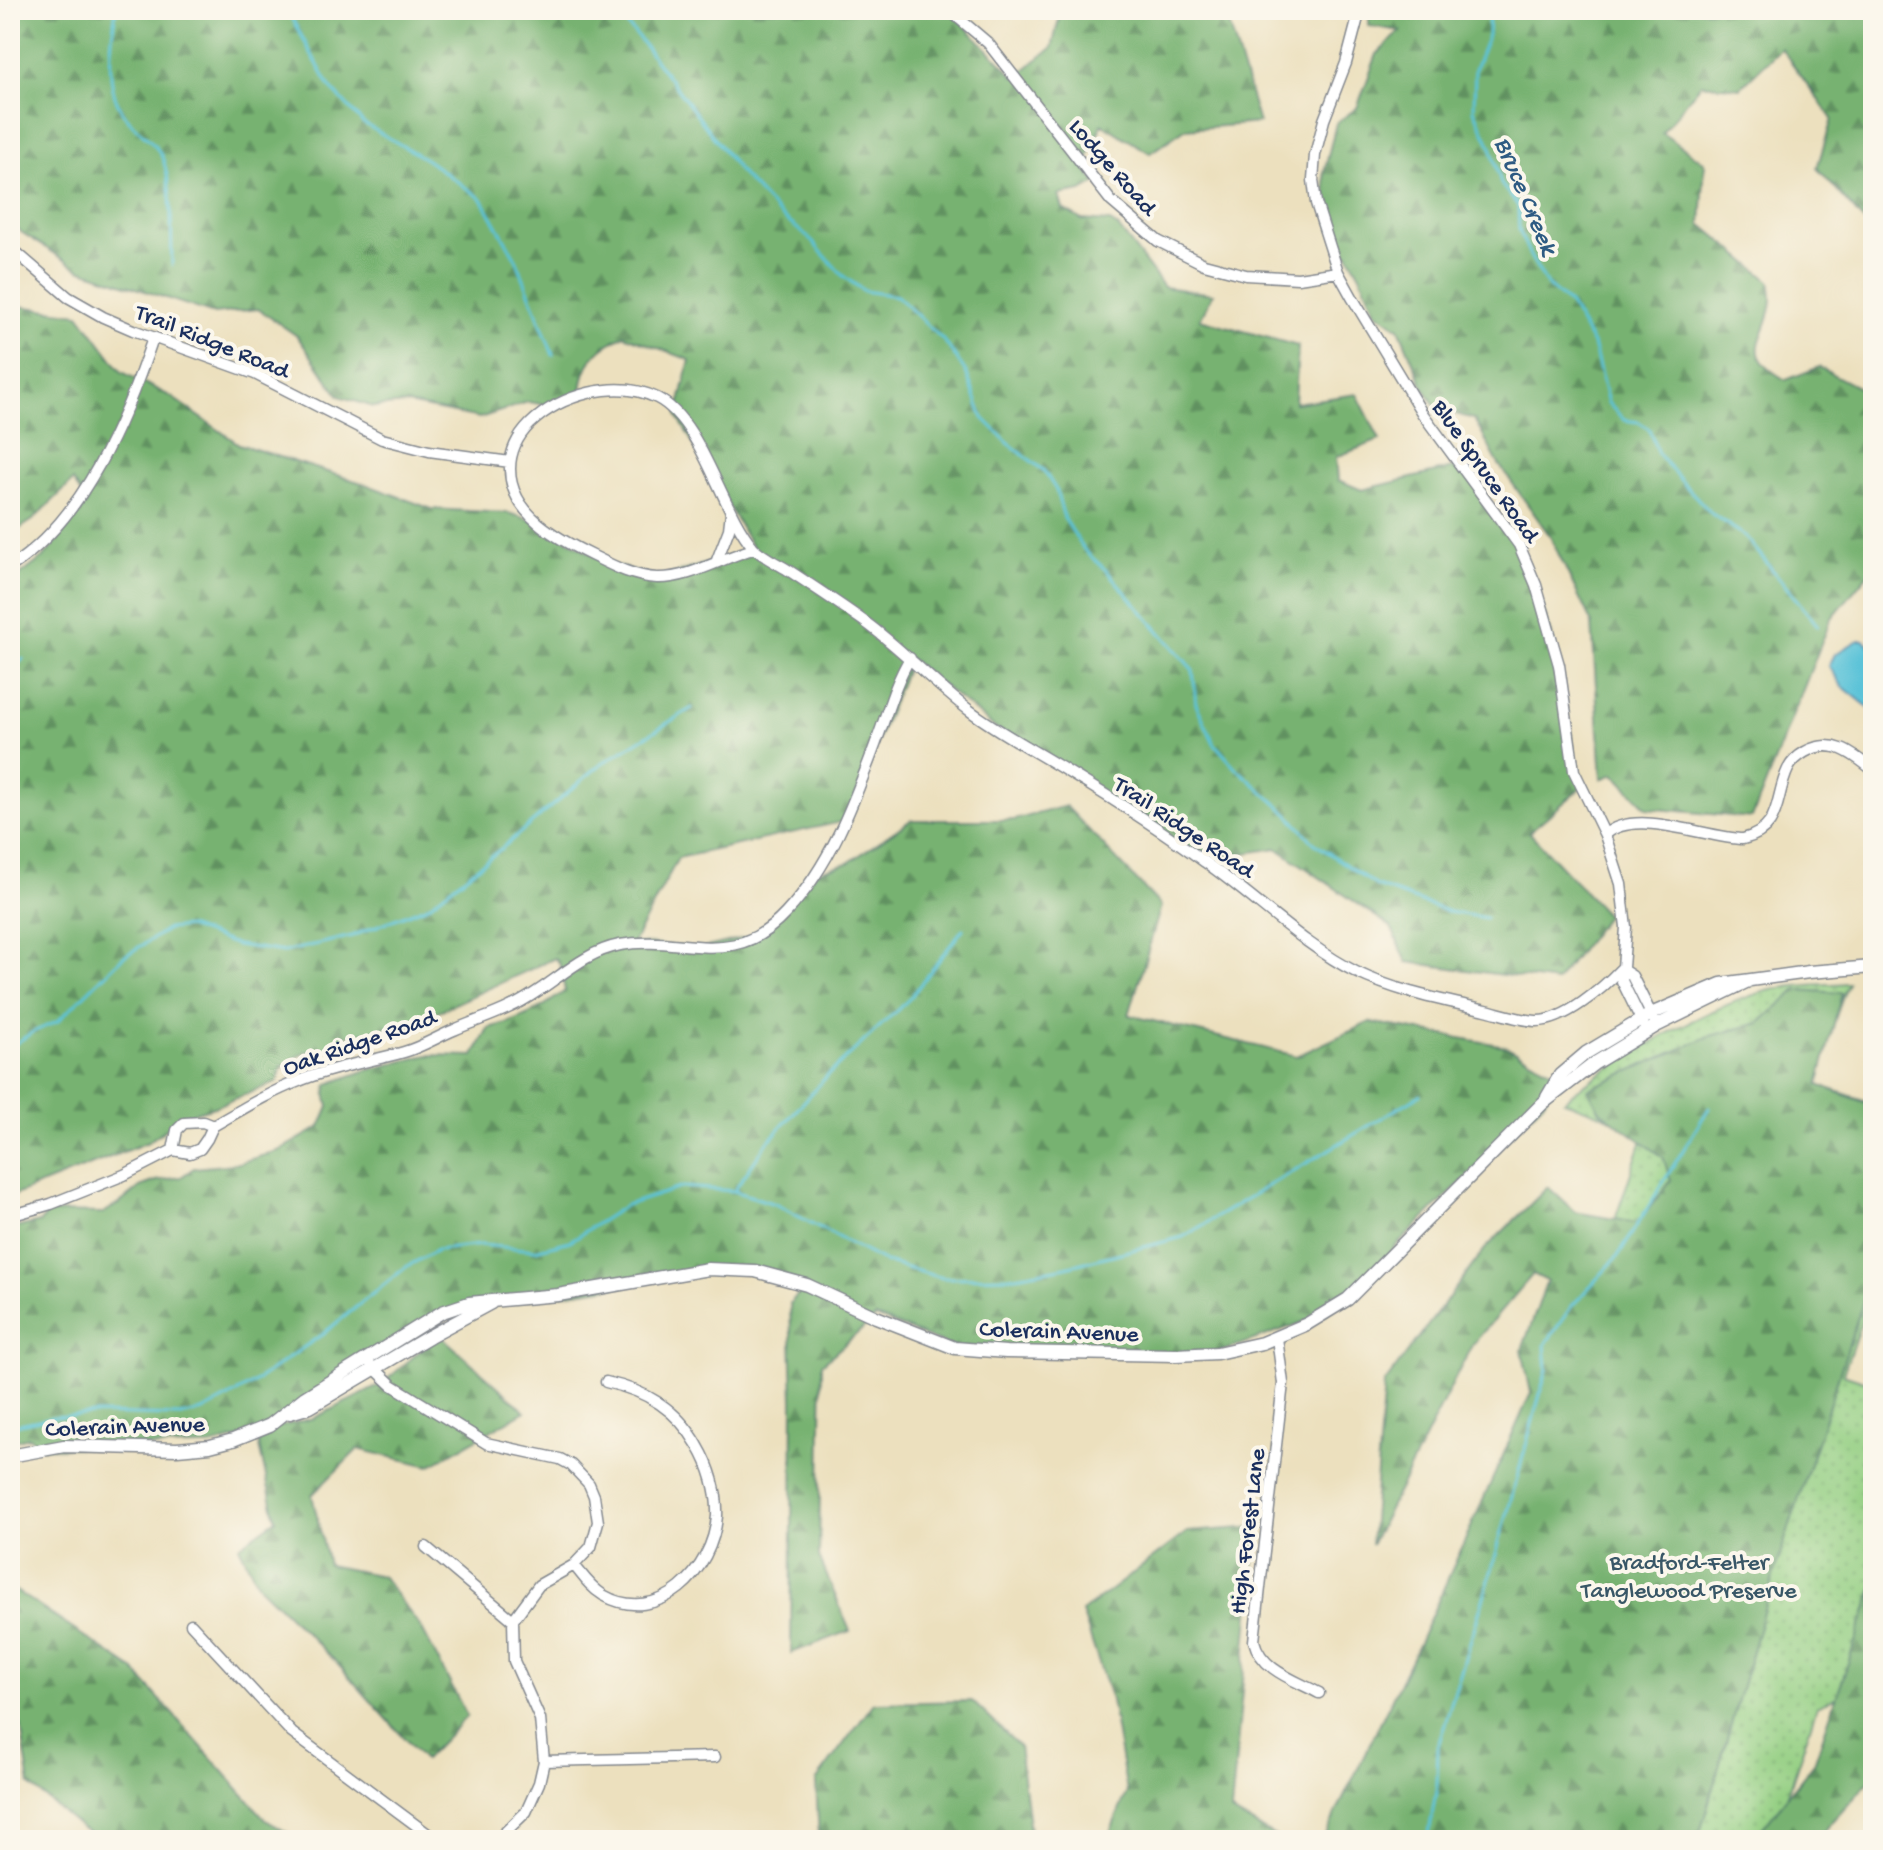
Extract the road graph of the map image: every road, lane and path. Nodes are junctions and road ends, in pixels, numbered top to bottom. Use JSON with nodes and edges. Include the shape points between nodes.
{"nodes":[{"id":1,"x":949,"y":10,"type":"edge"},
{"id":2,"x":1360,"y":10,"type":"edge"},
{"id":3,"x":10,"y":247,"type":"edge"},
{"id":4,"x":1338,"y":272,"type":"junction"},
{"id":5,"x":153,"y":338,"type":"junction"},
{"id":6,"x":510,"y":462,"type":"junction"},
{"id":7,"x":731,"y":512,"type":"junction"},
{"id":8,"x":754,"y":549,"type":"junction"},
{"id":9,"x":717,"y":560,"type":"junction"},
{"id":10,"x":10,"y":567,"type":"edge"},
{"id":11,"x":910,"y":658,"type":"junction"},
{"id":12,"x":1873,"y":770,"type":"edge"},
{"id":13,"x":1605,"y":835,"type":"junction"},
{"id":14,"x":1873,"y":967,"type":"edge"},
{"id":15,"x":1621,"y":969,"type":"junction"},
{"id":16,"x":1604,"y":987,"type":"junction"},
{"id":17,"x":1628,"y":995,"type":"junction"},
{"id":18,"x":1649,"y":1023,"type":"junction"},
{"id":19,"x":213,"y":1126,"type":"junction"},
{"id":20,"x":173,"y":1150,"type":"junction"},
{"id":21,"x":10,"y":1216,"type":"edge"},
{"id":22,"x":497,"y":1300,"type":"junction"},
{"id":23,"x":1277,"y":1338,"type":"junction"},
{"id":24,"x":364,"y":1359,"type":"junction"},
{"id":25,"x":376,"y":1370,"type":"junction"},
{"id":26,"x":606,"y":1382,"type":"dead end"},
{"id":27,"x":284,"y":1415,"type":"junction"},
{"id":28,"x":10,"y":1456,"type":"edge"},
{"id":29,"x":426,"y":1547,"type":"dead end"},
{"id":30,"x":574,"y":1565,"type":"junction"},
{"id":31,"x":513,"y":1620,"type":"junction"},
{"id":32,"x":191,"y":1624,"type":"dead end"},
{"id":33,"x":1319,"y":1693,"type":"dead end"},
{"id":34,"x":715,"y":1757,"type":"dead end"},
{"id":35,"x":544,"y":1761,"type":"junction"},
{"id":36,"x":436,"y":1840,"type":"edge"},
{"id":37,"x":497,"y":1840,"type":"edge"}],
"edges":[{"from":1,"to":4,"type":"street","name":"Lodge Road","via":[[988,43],[1111,201],[1158,241],[1204,264],[1246,275],[1298,278]]},
{"from":2,"to":4,"type":"street","name":"Blue Spruce Road","via":[[1315,155],[1316,203]]},
{"from":3,"to":5,"type":"street","name":"Trail Ridge Road","via":[[68,297]]},
{"from":4,"to":13,"type":"street","name":"Blue Spruce Road","via":[[1422,413],[1498,513],[1526,561],[1559,665],[1574,771]]},
{"from":5,"to":6,"type":"street","name":"Trail Ridge Road","via":[[255,374],[395,444]]},
{"from":5,"to":10,"type":"street","via":[[127,408],[95,471],[50,532]]},
{"from":6,"to":7,"type":"street","name":"Trail Ridge Road","via":[[523,431],[553,406],[599,392],[648,395],[685,425]]},
{"from":6,"to":9,"type":"street","via":[[510,479],[525,510],[566,543],[598,559],[660,578],[678,577]]},
{"from":7,"to":8,"type":"street","name":"Trail Ridge Road"},
{"from":7,"to":9,"type":"street"},
{"from":8,"to":9,"type":"street"},
{"from":8,"to":11,"type":"street","name":"Trail Ridge Road","via":[[827,595]]},
{"from":11,"to":16,"type":"street","name":"Trail Ridge Road","via":[[994,727],[1122,805],[1329,956],[1374,980],[1542,1021],[1565,1013]]},
{"from":11,"to":19,"type":"street","name":"Oak Ridge Road","via":[[840,832],[795,903],[761,934],[716,948],[633,943],[598,952],[527,1000],[406,1052],[302,1079]]},
{"from":12,"to":13,"type":"street","via":[[1840,747],[1823,745],[1802,753],[1788,767],[1769,824],[1743,839],[1632,823]]},
{"from":13,"to":15,"type":"street","name":"Blue Spruce Road","via":[[1624,905]]},
{"from":14,"to":18,"type":"main road","name":"Colerain Avenue","via":[[1750,980]]},
{"from":15,"to":16,"type":"street","name":"Trail Ridge Road"},
{"from":15,"to":17,"type":"street","name":"Blue Spruce Road"},
{"from":15,"to":18,"type":"street","via":[[1632,976]]},
{"from":16,"to":17,"type":"street"},
{"from":17,"to":18,"type":"street","name":"Blue Spruce Road"},
{"from":18,"to":23,"type":"main road","name":"Colerain Avenue","via":[[1586,1053],[1560,1075],[1543,1103],[1365,1285],[1326,1314]]},
{"from":19,"to":20,"type":"street","name":"Oak Ridge Road","via":[[200,1149]]},
{"from":19,"to":20,"type":"street","name":"Oak Ridge Road","via":[[184,1123]]},
{"from":20,"to":21,"type":"street","name":"Oak Ridge Road","via":[[124,1175]]},
{"from":22,"to":23,"type":"main road","name":"Colerain Avenue","via":[[729,1269],[807,1285],[955,1348],[1176,1355],[1217,1353]]},
{"from":22,"to":24,"type":"main road","name":"Colerain Avenue","via":[[442,1312]]},
{"from":22,"to":25,"type":"main road","name":"Colerain Avenue"},
{"from":23,"to":33,"type":"street","name":"High Forest Lane","via":[[1283,1383],[1254,1641],[1264,1663]]},
{"from":24,"to":25,"type":"street"},
{"from":24,"to":27,"type":"main road","name":"Colerain Avenue"},
{"from":25,"to":27,"type":"main road","name":"Colerain Avenue","via":[[310,1407]]},
{"from":25,"to":30,"type":"street","via":[[486,1443],[560,1459],[581,1474],[594,1496],[598,1522],[591,1547]]},
{"from":26,"to":30,"type":"street","via":[[653,1398],[684,1426],[710,1474],[716,1497],[714,1533],[701,1566],[688,1581],[651,1603],[602,1595]]},
{"from":27,"to":28,"type":"main road","name":"Colerain Avenue","via":[[256,1432],[210,1446],[64,1446]]},
{"from":29,"to":31,"type":"street"},
{"from":30,"to":31,"type":"street","via":[[539,1585]]},
{"from":31,"to":35,"type":"street","via":[[514,1661],[540,1719]]},
{"from":32,"to":36,"type":"street","via":[[292,1733]]},
{"from":34,"to":35,"type":"street"},
{"from":35,"to":37,"type":"street","via":[[533,1800]]}]}
